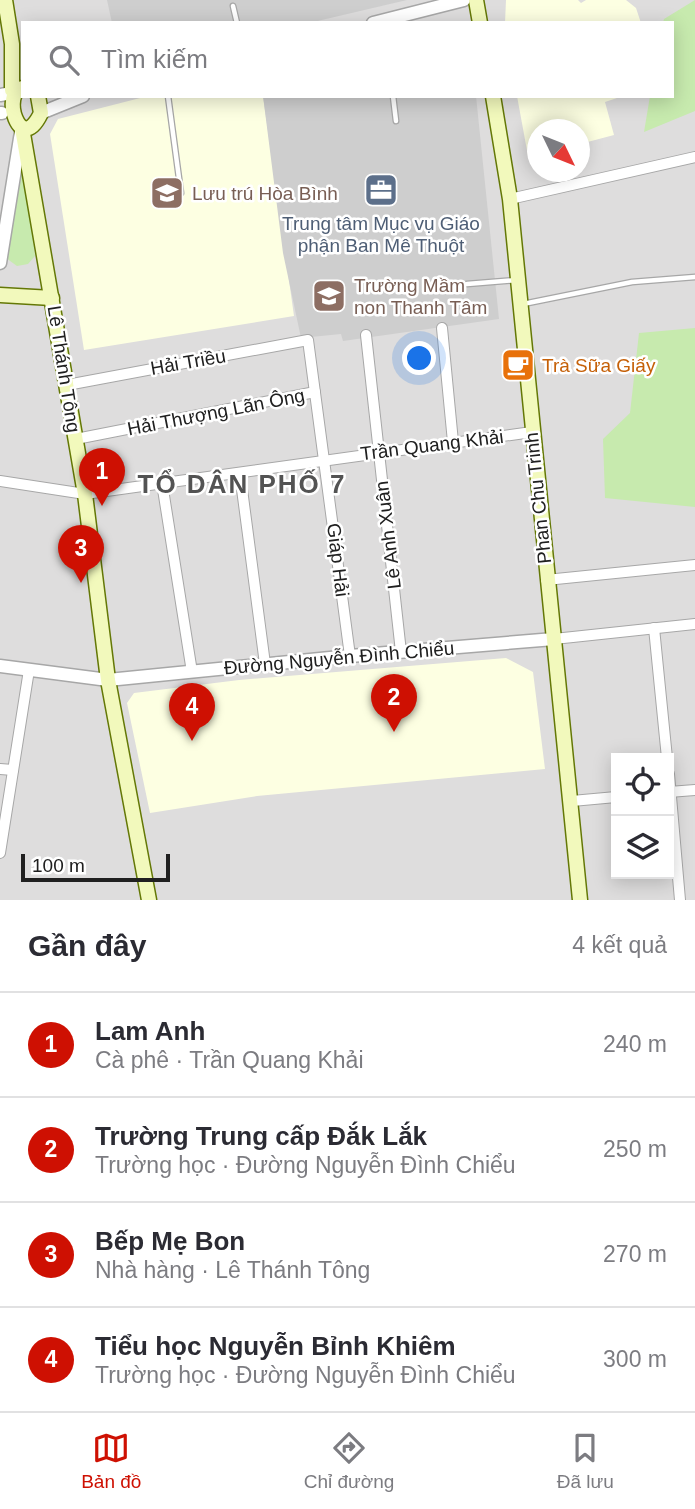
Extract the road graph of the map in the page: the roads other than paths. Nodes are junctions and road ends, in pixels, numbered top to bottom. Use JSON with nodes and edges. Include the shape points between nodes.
{"nodes":[{"id":1,"x":5,"y":0,"type":"edge"},
{"id":2,"x":464,"y":0,"type":"edge"},
{"id":3,"x":476,"y":0,"type":"edge"},
{"id":4,"x":233,"y":6,"type":"dead end"},
{"id":5,"x":237,"y":21,"type":"edge"},
{"id":6,"x":385,"y":21,"type":"edge"},
{"id":7,"x":480,"y":21,"type":"edge"},
{"id":8,"x":12,"y":44,"type":"junction"},
{"id":9,"x":21,"y":64,"type":"edge"},
{"id":10,"x":10,"y":92,"type":"edge"},
{"id":11,"x":38,"y":98,"type":"edge"},
{"id":12,"x":78,"y":98,"type":"edge"},
{"id":13,"x":168,"y":98,"type":"edge"},
{"id":14,"x":394,"y":98,"type":"edge"},
{"id":15,"x":492,"y":98,"type":"edge"},
{"id":16,"x":1,"y":113,"type":"edge"},
{"id":17,"x":41,"y":114,"type":"junction"},
{"id":18,"x":396,"y":121,"type":"dead end"},
{"id":19,"x":22,"y":128,"type":"junction"},
{"id":20,"x":695,"y":157,"type":"edge"},
{"id":21,"x":181,"y":193,"type":"dead end"},
{"id":22,"x":510,"y":199,"type":"junction"},
{"id":23,"x":0,"y":263,"type":"edge"},
{"id":24,"x":695,"y":277,"type":"edge"},
{"id":25,"x":517,"y":280,"type":"junction"},
{"id":26,"x":467,"y":284,"type":"dead end"},
{"id":27,"x":0,"y":295,"type":"edge"},
{"id":28,"x":52,"y":298,"type":"junction"},
{"id":29,"x":520,"y":304,"type":"junction"},
{"id":30,"x":442,"y":328,"type":"dead end"},
{"id":31,"x":366,"y":335,"type":"dead end"},
{"id":32,"x":308,"y":340,"type":"joint"},
{"id":33,"x":67,"y":385,"type":"junction"},
{"id":34,"x":314,"y":393,"type":"junction"},
{"id":35,"x":531,"y":432,"type":"junction"},
{"id":36,"x":75,"y":439,"type":"junction"},
{"id":37,"x":453,"y":442,"type":"junction"},
{"id":38,"x":378,"y":451,"type":"junction"},
{"id":39,"x":325,"y":460,"type":"junction"},
{"id":40,"x":240,"y":474,"type":"junction"},
{"id":41,"x":0,"y":481,"type":"edge"},
{"id":42,"x":162,"y":483,"type":"junction"},
{"id":43,"x":85,"y":494,"type":"junction"},
{"id":44,"x":695,"y":565,"type":"edge"},
{"id":45,"x":547,"y":580,"type":"junction"},
{"id":46,"x":695,"y":624,"type":"edge"},
{"id":47,"x":654,"y":628,"type":"junction"},
{"id":48,"x":554,"y":639,"type":"junction"},
{"id":49,"x":401,"y":652,"type":"junction"},
{"id":50,"x":350,"y":656,"type":"junction"},
{"id":51,"x":265,"y":664,"type":"junction"},
{"id":52,"x":0,"y":666,"type":"edge"},
{"id":53,"x":29,"y":670,"type":"junction"},
{"id":54,"x":192,"y":672,"type":"junction"},
{"id":55,"x":108,"y":680,"type":"junction"},
{"id":56,"x":666,"y":753,"type":"edge"},
{"id":57,"x":0,"y":769,"type":"edge"},
{"id":58,"x":13,"y":771,"type":"junction"},
{"id":59,"x":695,"y":790,"type":"edge"},
{"id":60,"x":674,"y":792,"type":"edge"},
{"id":61,"x":611,"y":798,"type":"edge"},
{"id":62,"x":572,"y":802,"type":"junction"},
{"id":63,"x":672,"y":816,"type":"edge"},
{"id":64,"x":0,"y":853,"type":"edge"},
{"id":65,"x":149,"y":900,"type":"edge"},
{"id":66,"x":580,"y":900,"type":"edge"},
{"id":67,"x":680,"y":900,"type":"edge"}],
"edges":[{"from":1,"to":8,"type":"main road"},
{"from":2,"to":6,"type":"street"},
{"from":3,"to":7,"type":"main road"},
{"from":4,"to":5,"type":"lane"},
{"from":8,"to":9,"type":"main road"},
{"from":8,"to":10,"type":"main road"},
{"from":10,"to":16,"type":"main road"},
{"from":11,"to":17,"type":"main road"},
{"from":12,"to":17,"type":"street"},
{"from":13,"to":21,"type":"lane"},
{"from":14,"to":18,"type":"lane"},
{"from":15,"to":22,"type":"main road","name":"Phan Chu Trinh"},
{"from":16,"to":19,"type":"main road","via":[[9,124]]},
{"from":17,"to":19,"type":"main road","via":[[34,124]]},
{"from":19,"to":23,"type":"street"},
{"from":19,"to":28,"type":"main road","name":"Lê Thánh Tông"},
{"from":20,"to":22,"type":"street"},
{"from":22,"to":25,"type":"main road","name":"Phan Chu Trinh"},
{"from":24,"to":29,"type":"lane","via":[[632,282]]},
{"from":25,"to":26,"type":"lane"},
{"from":25,"to":29,"type":"main road","name":"Phan Chu Trinh"},
{"from":27,"to":28,"type":"main road"},
{"from":28,"to":33,"type":"main road","name":"Lê Thánh Tông"},
{"from":29,"to":35,"type":"main road","name":"Phan Chu Trinh"},
{"from":30,"to":37,"type":"street"},
{"from":31,"to":38,"type":"street","name":"Lê Anh Xuân"},
{"from":32,"to":33,"type":"street","name":"Hải Triều"},
{"from":32,"to":34,"type":"street","name":"Giáp Hải"},
{"from":33,"to":36,"type":"main road","name":"Lê Thánh Tông"},
{"from":34,"to":36,"type":"street","name":"Hải Thượng Lãn Ông"},
{"from":34,"to":39,"type":"street","name":"Giáp Hải"},
{"from":35,"to":37,"type":"street","name":"Trần Quang Khải"},
{"from":35,"to":45,"type":"main road","name":"Phan Chu Trinh"},
{"from":36,"to":43,"type":"main road","name":"Lê Thánh Tông"},
{"from":37,"to":38,"type":"street","name":"Trần Quang Khải"},
{"from":38,"to":39,"type":"street","name":"Trần Quang Khải"},
{"from":38,"to":49,"type":"street","name":"Lê Anh Xuân"},
{"from":39,"to":40,"type":"street","name":"Trần Quang Khải"},
{"from":39,"to":50,"type":"street","name":"Giáp Hải"},
{"from":40,"to":42,"type":"street","name":"Trần Quang Khải"},
{"from":40,"to":51,"type":"street"},
{"from":41,"to":43,"type":"street","name":"Trần Quang Khải"},
{"from":42,"to":43,"type":"street","name":"Trần Quang Khải"},
{"from":42,"to":54,"type":"street"},
{"from":43,"to":55,"type":"main road","name":"Lê Thánh Tông"},
{"from":44,"to":45,"type":"street"},
{"from":45,"to":48,"type":"main road","name":"Phan Chu Trinh"},
{"from":46,"to":47,"type":"street"},
{"from":47,"to":48,"type":"street"},
{"from":47,"to":56,"type":"street"},
{"from":48,"to":49,"type":"street","name":"Đường Nguyễn Đình Chiểu"},
{"from":48,"to":62,"type":"main road","name":"Phan Chu Trinh"},
{"from":49,"to":50,"type":"street","name":"Đường Nguyễn Đình Chiểu"},
{"from":50,"to":51,"type":"street","name":"Đường Nguyễn Đình Chiểu"},
{"from":51,"to":54,"type":"street","name":"Đường Nguyễn Đình Chiểu"},
{"from":52,"to":53,"type":"street","name":"Đường Nguyễn Đình Chiểu"},
{"from":53,"to":55,"type":"street","name":"Đường Nguyễn Đình Chiểu"},
{"from":53,"to":58,"type":"street"},
{"from":54,"to":55,"type":"street","name":"Đường Nguyễn Đình Chiểu"},
{"from":55,"to":65,"type":"main road","name":"Lê Thánh Tông"},
{"from":57,"to":58,"type":"street"},
{"from":58,"to":64,"type":"street"},
{"from":59,"to":60,"type":"street"},
{"from":61,"to":62,"type":"street"},
{"from":62,"to":66,"type":"main road","name":"Phan Chu Trinh"},
{"from":63,"to":67,"type":"street"}]}
